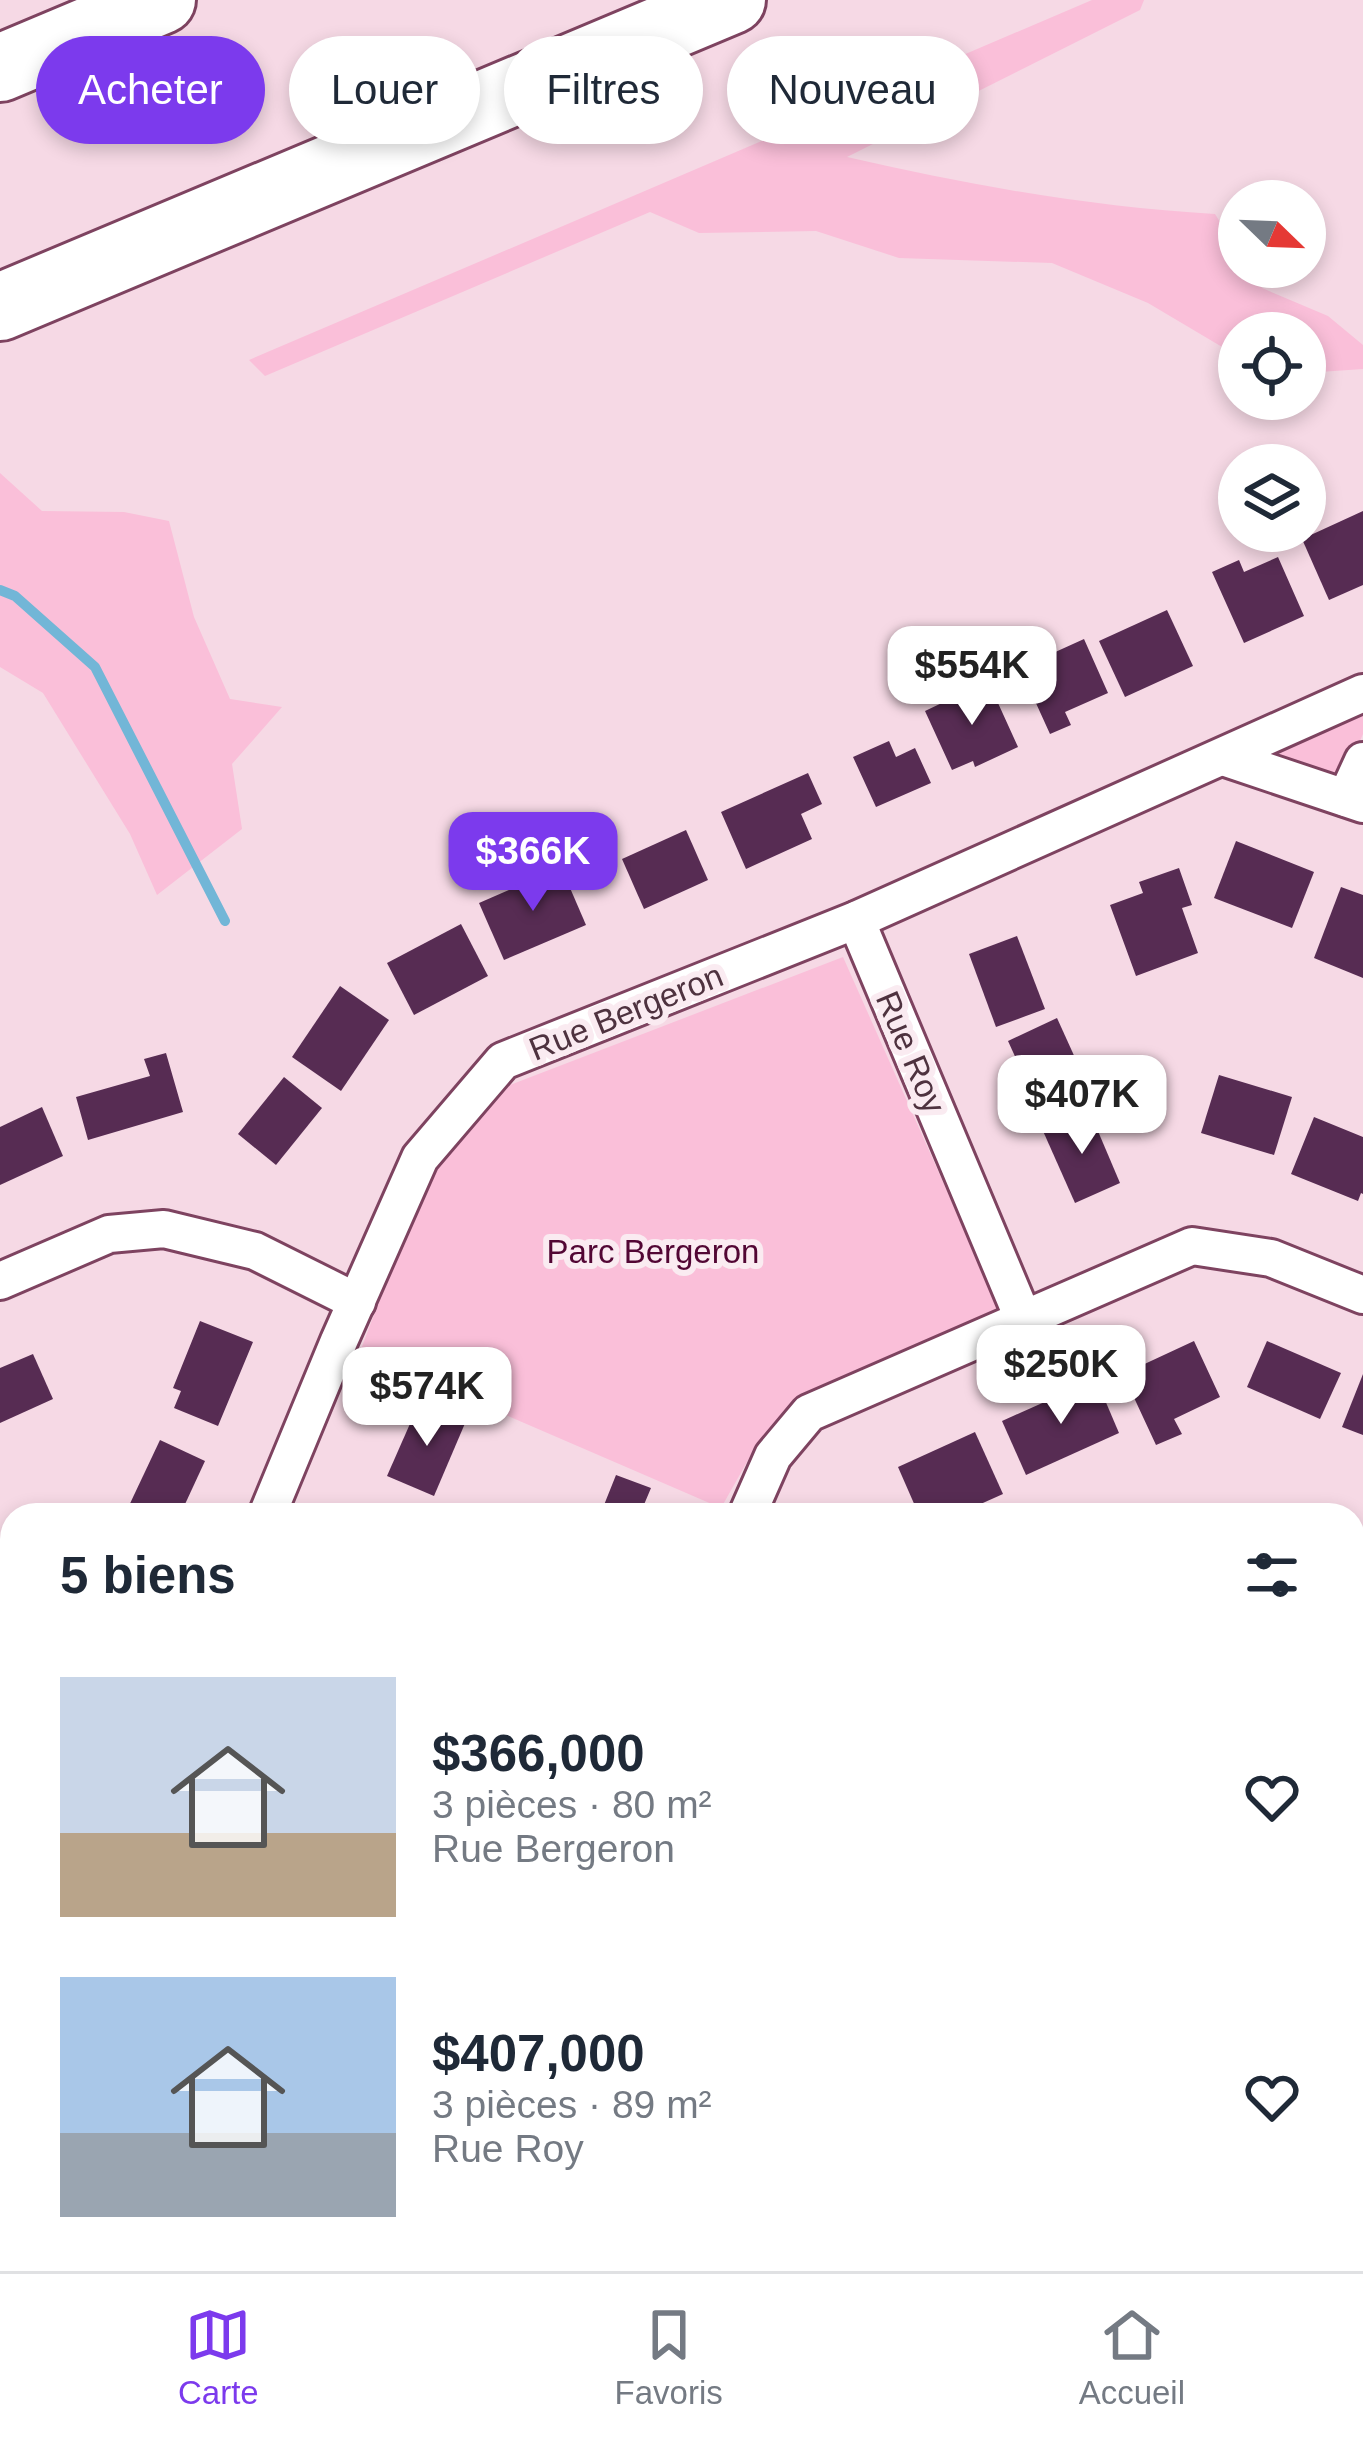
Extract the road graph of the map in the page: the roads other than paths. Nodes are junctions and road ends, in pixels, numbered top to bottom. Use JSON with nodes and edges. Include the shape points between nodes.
{"nodes":[{"id":1,"x":162,"y":0,"type":"edge"},
{"id":2,"x":732,"y":0,"type":"edge"},
{"id":3,"x":0,"y":68,"type":"edge"},
{"id":4,"x":0,"y":307,"type":"edge"},
{"id":5,"x":1363,"y":693,"type":"edge"},
{"id":6,"x":1223,"y":757,"type":"junction"},
{"id":7,"x":1363,"y":761,"type":"edge"},
{"id":8,"x":1355,"y":801,"type":"edge"},
{"id":9,"x":856,"y":920,"type":"junction"},
{"id":10,"x":0,"y":1281,"type":"edge"},
{"id":11,"x":1363,"y":1295,"type":"edge"},
{"id":12,"x":357,"y":1302,"type":"junction"},
{"id":13,"x":1022,"y":1318,"type":"junction"},
{"id":14,"x":272,"y":1503,"type":"edge"},
{"id":15,"x":752,"y":1503,"type":"edge"}],
"edges":[{"from":1,"to":3,"type":"highway"},
{"from":2,"to":4,"type":"highway"},
{"from":5,"to":6,"type":"street","name":"Rue Bergeron"},
{"from":6,"to":8,"type":"street"},
{"from":6,"to":9,"type":"street","name":"Rue Bergeron"},
{"from":7,"to":8,"type":"street"},
{"from":9,"to":12,"type":"street","name":"Rue Bergeron","via":[[503,1061],[420,1158]]},
{"from":9,"to":13,"type":"street","name":"Rue Roy"},
{"from":10,"to":12,"type":"street","via":[[109,1234],[164,1229],[255,1251]]},
{"from":11,"to":13,"type":"street","via":[[1271,1258],[1192,1246]]},
{"from":12,"to":14,"type":"street","name":"Rue Bergeron"},
{"from":13,"to":15,"type":"street","via":[[809,1413],[773,1456]]}]}
